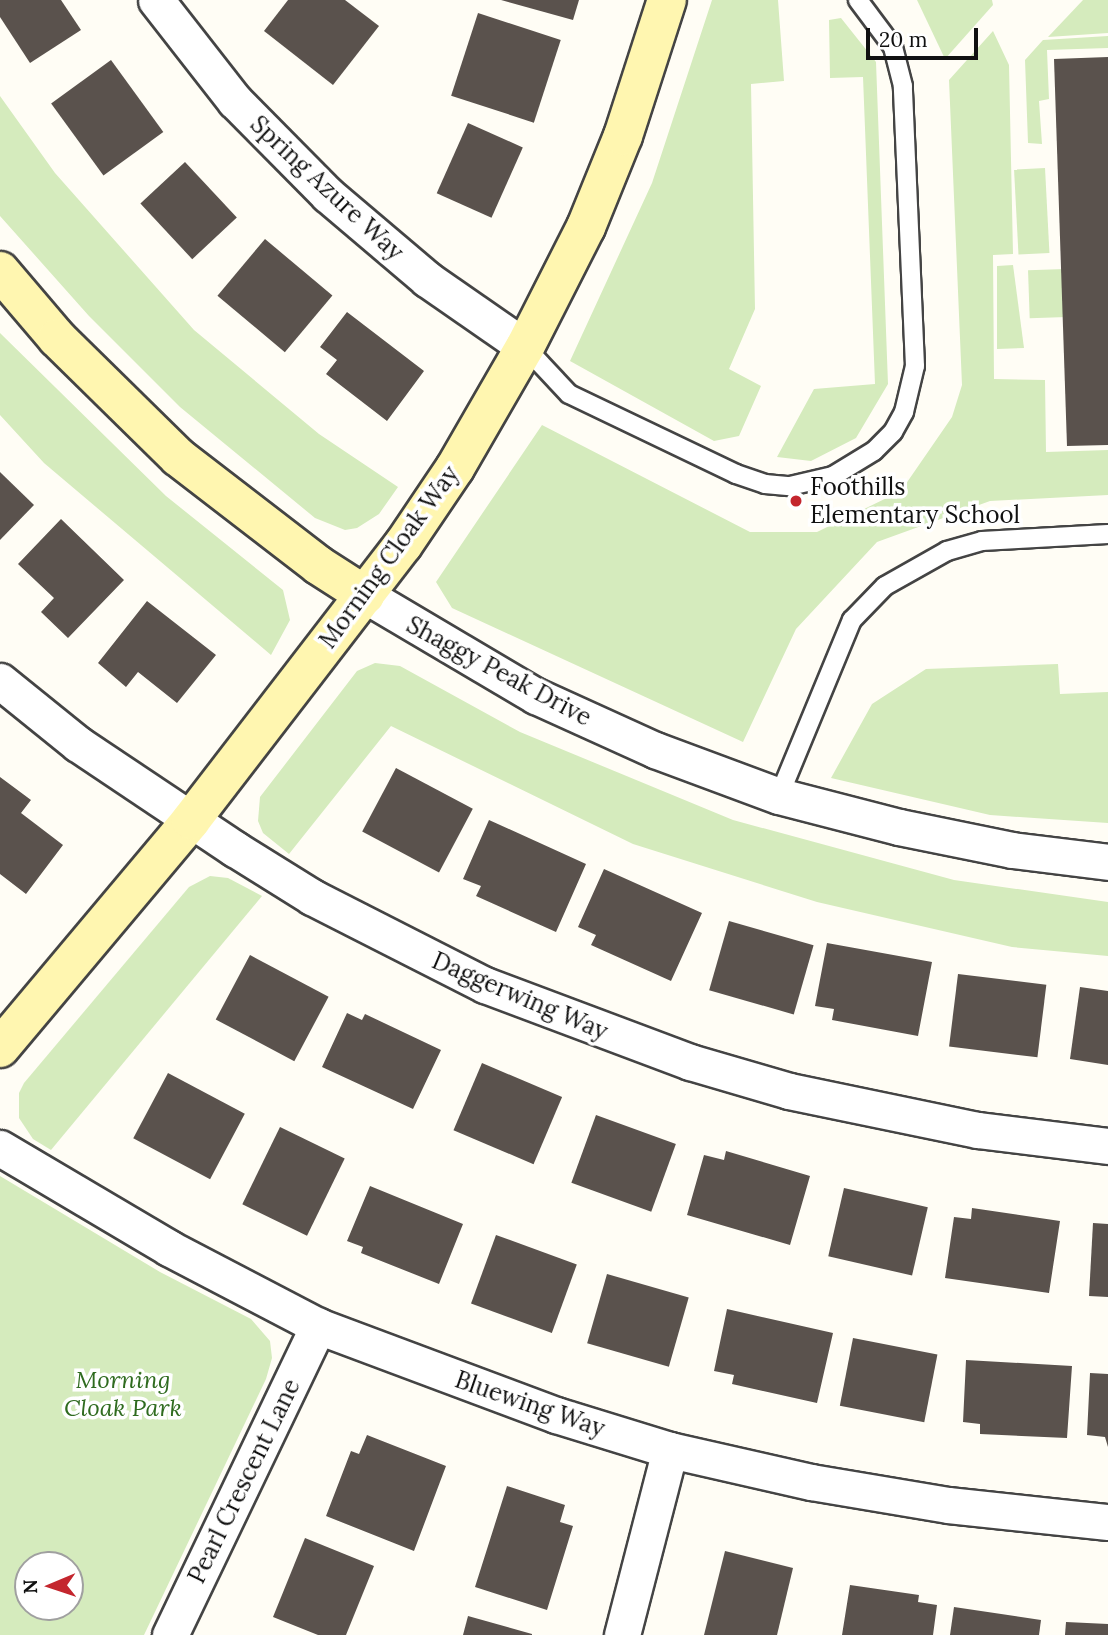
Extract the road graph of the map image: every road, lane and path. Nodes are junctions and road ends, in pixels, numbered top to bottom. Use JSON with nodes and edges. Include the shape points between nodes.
{"nodes":[{"id":1,"x":667,"y":0,"type":"edge"},
{"id":2,"x":858,"y":0,"type":"edge"},
{"id":3,"x":157,"y":1,"type":"edge"},
{"id":4,"x":0,"y":271,"type":"edge"},
{"id":5,"x":525,"y":347,"type":"junction"},
{"id":6,"x":1108,"y":534,"type":"edge"},
{"id":7,"x":365,"y":595,"type":"junction"},
{"id":8,"x":0,"y":681,"type":"edge"},
{"id":9,"x":779,"y":796,"type":"junction"},
{"id":10,"x":191,"y":820,"type":"junction"},
{"id":11,"x":1108,"y":862,"type":"edge"},
{"id":12,"x":0,"y":1048,"type":"edge"},
{"id":13,"x":1108,"y":1146,"type":"edge"},
{"id":14,"x":0,"y":1148,"type":"edge"},
{"id":15,"x":318,"y":1326,"type":"junction"},
{"id":16,"x":670,"y":1450,"type":"junction"},
{"id":17,"x":1108,"y":1522,"type":"edge"},
{"id":18,"x":170,"y":1635,"type":"edge"},
{"id":19,"x":622,"y":1635,"type":"edge"}],
"edges":[{"from":1,"to":5,"type":"street","name":"Morning Cloak Way","via":[[623,136],[586,226]]},
{"from":2,"to":5,"type":"lane","via":[[893,47],[902,86],[915,366],[904,412],[893,432],[874,451],[833,476],[790,486],[765,484],[569,394]]},
{"from":3,"to":5,"type":"street","name":"Spring Azure Way","via":[[235,101],[328,195],[427,279]]},
{"from":4,"to":7,"type":"street","name":"Shaggy Peak Drive","via":[[57,338],[178,457],[318,565]]},
{"from":5,"to":7,"type":"street","name":"Morning Cloak Way","via":[[455,468]]},
{"from":6,"to":9,"type":"lane","via":[[982,541],[912,569],[885,586],[852,620]]},
{"from":7,"to":9,"type":"street","name":"Shaggy Peak Drive","via":[[536,696],[655,750]]},
{"from":7,"to":10,"type":"street","name":"Morning Cloak Way"},
{"from":8,"to":10,"type":"street","name":"Daggerwing Way","via":[[78,744]]},
{"from":9,"to":11,"type":"street","name":"Shaggy Peak Drive","via":[[1000,848]]},
{"from":10,"to":12,"type":"street","name":"Morning Cloak Way"},
{"from":10,"to":13,"type":"street","name":"Daggerwing Way","via":[[312,897],[391,940],[589,1027],[690,1062],[885,1114]]},
{"from":14,"to":15,"type":"street","name":"Bluewing Way","via":[[169,1248]]},
{"from":15,"to":16,"type":"street","name":"Bluewing Way","via":[[556,1415]]},
{"from":15,"to":18,"type":"street","name":"Pearl Crescent Lane"},
{"from":16,"to":17,"type":"street","name":"Bluewing Way","via":[[907,1498]]},
{"from":16,"to":19,"type":"street"}]}
